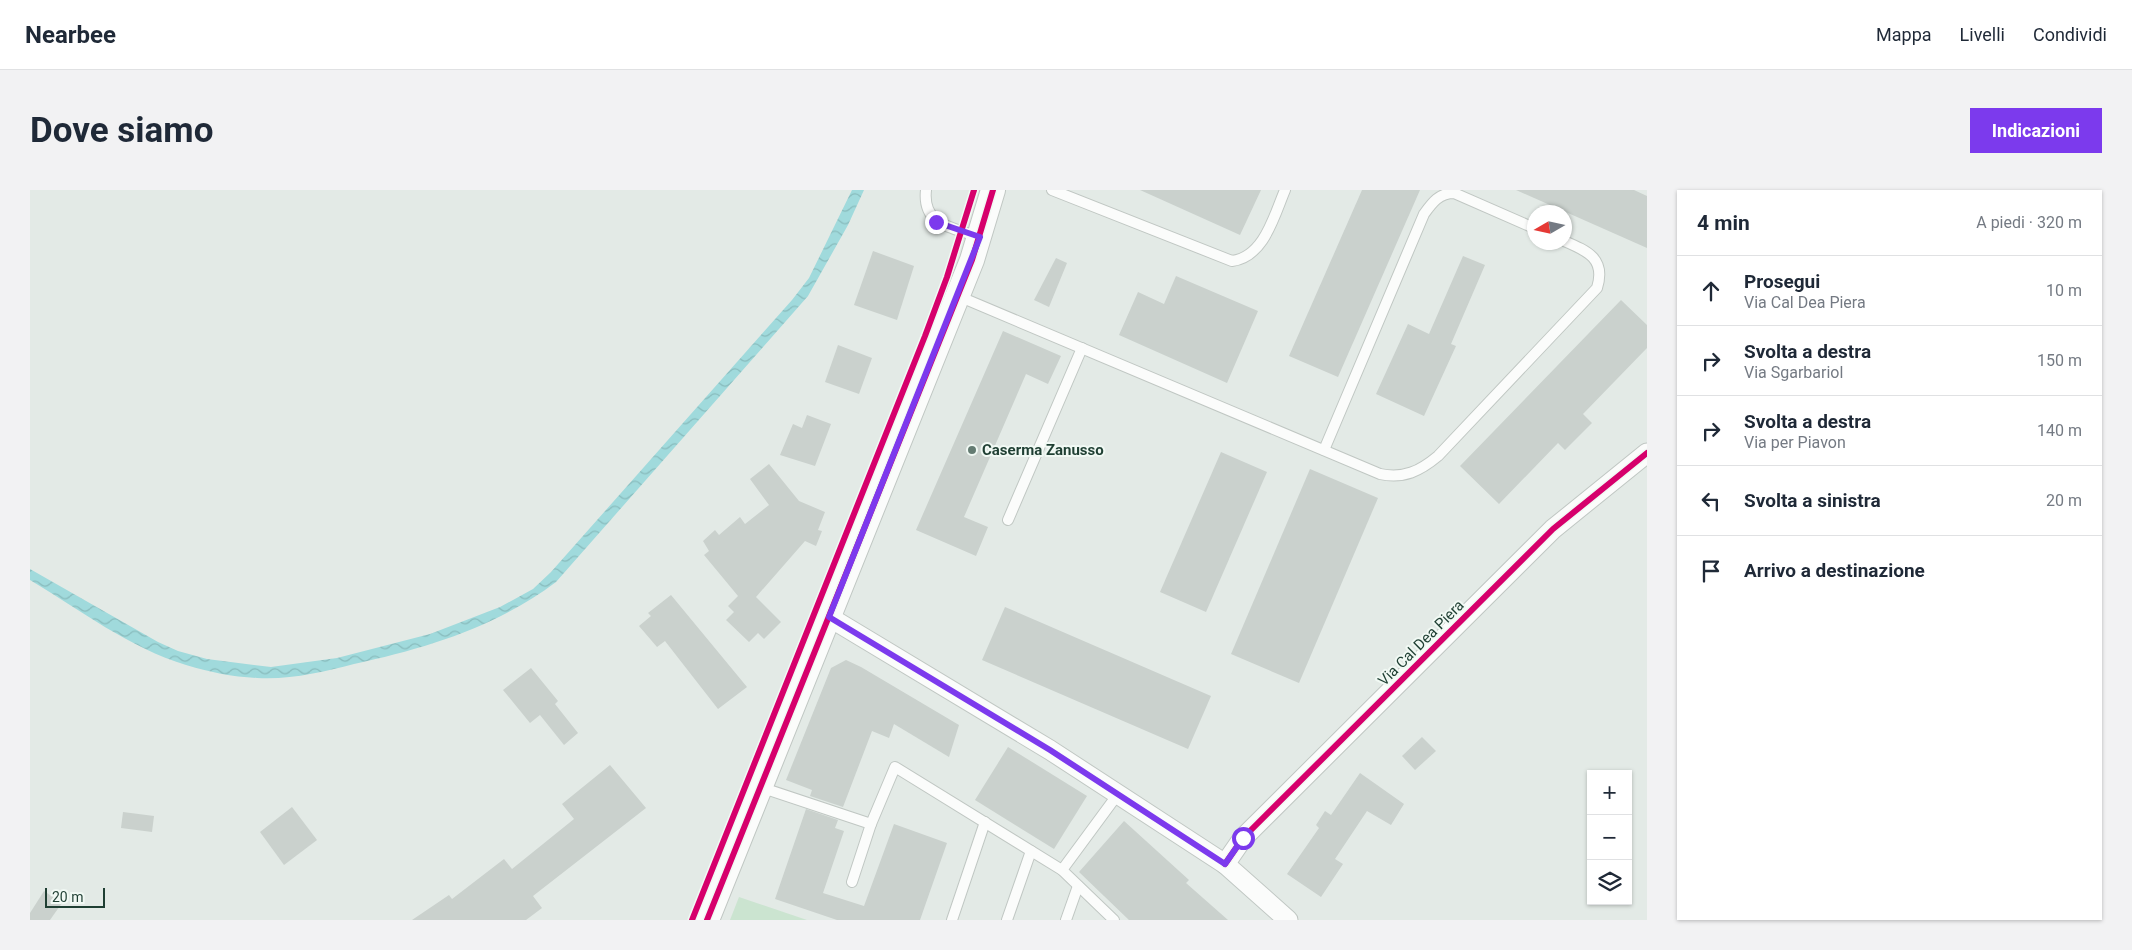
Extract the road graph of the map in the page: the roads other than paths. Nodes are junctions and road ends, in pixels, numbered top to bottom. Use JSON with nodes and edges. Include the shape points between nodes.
{"nodes":[{"id":1,"x":926,"y":190,"type":"edge"},
{"id":2,"x":993,"y":190,"type":"edge"},
{"id":3,"x":1052,"y":190,"type":"edge"},
{"id":4,"x":1285,"y":190,"type":"edge"},
{"id":5,"x":1527,"y":225,"type":"edge"},
{"id":6,"x":980,"y":237,"type":"junction"},
{"id":7,"x":1572,"y":245,"type":"edge"},
{"id":8,"x":958,"y":296,"type":"junction"},
{"id":9,"x":1082,"y":348,"type":"junction"},
{"id":10,"x":1324,"y":450,"type":"junction"},
{"id":11,"x":1647,"y":453,"type":"edge"},
{"id":12,"x":1008,"y":520,"type":"dead end"},
{"id":13,"x":829,"y":617,"type":"junction"},
{"id":14,"x":760,"y":787,"type":"junction"},
{"id":15,"x":1118,"y":794,"type":"junction"},
{"id":16,"x":985,"y":822,"type":"junction"},
{"id":17,"x":871,"y":824,"type":"junction"},
{"id":18,"x":1031,"y":851,"type":"junction"},
{"id":19,"x":1225,"y":864,"type":"junction"},
{"id":20,"x":1062,"y":870,"type":"junction"},
{"id":21,"x":852,"y":882,"type":"dead end"},
{"id":22,"x":1078,"y":886,"type":"junction"},
{"id":23,"x":707,"y":920,"type":"edge"},
{"id":24,"x":952,"y":920,"type":"edge"},
{"id":25,"x":1007,"y":920,"type":"edge"},
{"id":26,"x":1066,"y":920,"type":"edge"},
{"id":27,"x":1114,"y":920,"type":"edge"},
{"id":28,"x":1288,"y":920,"type":"edge"}],
"edges":[{"from":1,"to":6,"type":"lane","via":[[928,214],[936,222]]},
{"from":2,"to":6,"type":"street"},
{"from":3,"to":4,"type":"lane","via":[[1232,261],[1250,256],[1256,249]]},
{"from":5,"to":10,"type":"lane","via":[[1454,192],[1432,204],[1424,214]]},
{"from":6,"to":8,"type":"street"},
{"from":7,"to":10,"type":"lane","via":[[1595,258],[1600,277],[1597,288],[1424,468],[1412,474],[1389,476]]},
{"from":8,"to":9,"type":"lane"},
{"from":8,"to":13,"type":"street"},
{"from":9,"to":10,"type":"lane"},
{"from":9,"to":12,"type":"lane"},
{"from":11,"to":19,"type":"street","name":"Via Cal Dea Piera","via":[[1553,529],[1243,838]]},
{"from":13,"to":14,"type":"street"},
{"from":13,"to":15,"type":"street"},
{"from":14,"to":17,"type":"lane"},
{"from":14,"to":23,"type":"street"},
{"from":15,"to":19,"type":"street"},
{"from":15,"to":20,"type":"lane"},
{"from":16,"to":17,"type":"lane","via":[[896,767]]},
{"from":16,"to":18,"type":"lane"},
{"from":16,"to":24,"type":"lane"},
{"from":17,"to":21,"type":"lane"},
{"from":18,"to":20,"type":"lane"},
{"from":18,"to":25,"type":"lane"},
{"from":19,"to":28,"type":"street"},
{"from":20,"to":22,"type":"lane"},
{"from":22,"to":26,"type":"lane"},
{"from":22,"to":27,"type":"lane"}]}
